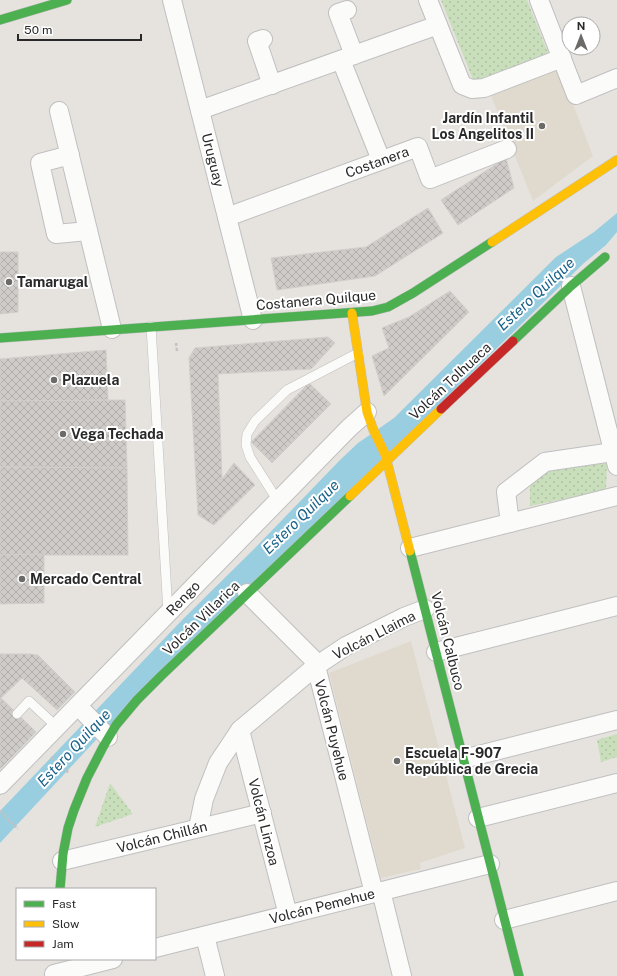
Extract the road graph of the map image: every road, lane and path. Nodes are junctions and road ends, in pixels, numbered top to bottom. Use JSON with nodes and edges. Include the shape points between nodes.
{"nodes":[{"id":1,"x":67,"y":0,"type":"edge"},
{"id":2,"x":172,"y":0,"type":"edge"},
{"id":3,"x":428,"y":0,"type":"edge"},
{"id":4,"x":539,"y":0,"type":"edge"},
{"id":5,"x":347,"y":10,"type":"dead end"},
{"id":6,"x":0,"y":20,"type":"edge"},
{"id":7,"x":438,"y":25,"type":"junction"},
{"id":8,"x":263,"y":38,"type":"dead end"},
{"id":9,"x":347,"y":58,"type":"junction"},
{"id":10,"x":562,"y":58,"type":"junction"},
{"id":11,"x":617,"y":78,"type":"edge"},
{"id":12,"x":272,"y":85,"type":"junction"},
{"id":13,"x":200,"y":110,"type":"junction"},
{"id":14,"x":59,"y":111,"type":"dead end"},
{"id":15,"x":507,"y":149,"type":"dead end"},
{"id":16,"x":70,"y":155,"type":"junction"},
{"id":17,"x":382,"y":160,"type":"junction"},
{"id":18,"x":617,"y":160,"type":"edge"},
{"id":19,"x":227,"y":217,"type":"junction"},
{"id":20,"x":88,"y":231,"type":"junction"},
{"id":21,"x":605,"y":257,"type":"dead end"},
{"id":22,"x":571,"y":286,"type":"junction"},
{"id":23,"x":352,"y":313,"type":"junction"},
{"id":24,"x":253,"y":320,"type":"junction"},
{"id":25,"x":151,"y":326,"type":"junction"},
{"id":26,"x":112,"y":329,"type":"junction"},
{"id":27,"x":0,"y":338,"type":"edge"},
{"id":28,"x":358,"y":354,"type":"junction"},
{"id":29,"x":367,"y":412,"type":"junction"},
{"id":30,"x":386,"y":458,"type":"junction"},
{"id":31,"x":615,"y":459,"type":"edge"},
{"id":32,"x":617,"y":496,"type":"edge"},
{"id":33,"x":278,"y":501,"type":"junction"},
{"id":34,"x":510,"y":523,"type":"junction"},
{"id":35,"x":410,"y":548,"type":"junction"},
{"id":36,"x":247,"y":592,"type":"junction"},
{"id":37,"x":617,"y":606,"type":"edge"},
{"id":38,"x":425,"y":609,"type":"junction"},
{"id":39,"x":168,"y":613,"type":"junction"},
{"id":40,"x":436,"y":652,"type":"junction"},
{"id":41,"x":316,"y":666,"type":"junction"},
{"id":42,"x":82,"y":710,"type":"junction"},
{"id":43,"x":17,"y":714,"type":"dead end"},
{"id":44,"x":617,"y":720,"type":"edge"},
{"id":45,"x":57,"y":726,"type":"junction"},
{"id":46,"x":240,"y":730,"type":"junction"},
{"id":47,"x":106,"y":735,"type":"junction"},
{"id":48,"x":49,"y":755,"type":"dead end"},
{"id":49,"x":464,"y":759,"type":"junction"},
{"id":50,"x":70,"y":774,"type":"dead end"},
{"id":51,"x":617,"y":783,"type":"edge"},
{"id":52,"x":0,"y":785,"type":"edge"},
{"id":53,"x":0,"y":811,"type":"edge"},
{"id":54,"x":262,"y":813,"type":"junction"},
{"id":55,"x":478,"y":818,"type":"junction"},
{"id":56,"x":198,"y":828,"type":"junction"},
{"id":57,"x":18,"y":829,"type":"dead end"},
{"id":58,"x":62,"y":861,"type":"junction"},
{"id":59,"x":490,"y":864,"type":"junction"},
{"id":60,"x":60,"y":888,"type":"edge"},
{"id":61,"x":617,"y":891,"type":"edge"},
{"id":62,"x":377,"y":892,"type":"junction"},
{"id":63,"x":288,"y":915,"type":"junction"},
{"id":64,"x":504,"y":920,"type":"junction"},
{"id":65,"x":205,"y":936,"type":"junction"},
{"id":66,"x":156,"y":948,"type":"edge"},
{"id":67,"x":108,"y":960,"type":"edge"},
{"id":68,"x":54,"y":970,"type":"edge"},
{"id":69,"x":215,"y":976,"type":"edge"},
{"id":70,"x":402,"y":976,"type":"edge"},
{"id":71,"x":519,"y":976,"type":"edge"}],
"edges":[{"from":1,"to":6,"type":"street"},
{"from":2,"to":13,"type":"street","name":"Uruguay"},
{"from":3,"to":7,"type":"street"},
{"from":4,"to":10,"type":"street"},
{"from":5,"to":9,"type":"street","via":[[338,13]]},
{"from":7,"to":9,"type":"street"},
{"from":7,"to":10,"type":"street","via":[[462,85],[472,89],[484,88]]},
{"from":8,"to":12,"type":"street","via":[[257,41]]},
{"from":9,"to":12,"type":"street"},
{"from":9,"to":17,"type":"street"},
{"from":10,"to":11,"type":"street","via":[[576,95]]},
{"from":12,"to":13,"type":"street"},
{"from":13,"to":19,"type":"street","name":"Uruguay"},
{"from":14,"to":16,"type":"street"},
{"from":15,"to":17,"type":"street","name":"Costanera","via":[[430,179],[418,147]]},
{"from":16,"to":20,"type":"street"},
{"from":16,"to":20,"type":"street","via":[[40,163],[56,234]]},
{"from":17,"to":19,"type":"street","name":"Costanera"},
{"from":18,"to":23,"type":"street","name":"Costanera Quilque","via":[[407,297],[388,307]]},
{"from":19,"to":24,"type":"street","name":"Uruguay"},
{"from":20,"to":26,"type":"street"},
{"from":21,"to":22,"type":"street","name":"Volcán Tolhuaca"},
{"from":22,"to":30,"type":"street","name":"Volcán Tolhuaca"},
{"from":22,"to":31,"type":"street"},
{"from":23,"to":24,"type":"street","name":"Costanera Quilque"},
{"from":23,"to":28,"type":"street","name":"Volcán Calbuco"},
{"from":24,"to":25,"type":"street","name":"Costanera Quilque"},
{"from":25,"to":26,"type":"street","name":"Costanera Quilque"},
{"from":25,"to":39,"type":"lane"},
{"from":26,"to":27,"type":"street","name":"Costanera Quilque"},
{"from":28,"to":29,"type":"street","name":"Volcán Calbuco"},
{"from":28,"to":33,"type":"lane","via":[[287,390],[255,421],[247,434],[246,445],[250,457]]},
{"from":29,"to":30,"type":"street","name":"Volcán Calbuco"},
{"from":29,"to":33,"type":"street","name":"Rengo"},
{"from":30,"to":35,"type":"street","name":"Volcán Calbuco"},
{"from":30,"to":36,"type":"street","name":"Volcán Villarica"},
{"from":31,"to":34,"type":"street","via":[[545,462],[506,492]]},
{"from":32,"to":34,"type":"street"},
{"from":33,"to":39,"type":"street","name":"Rengo"},
{"from":34,"to":35,"type":"street"},
{"from":35,"to":38,"type":"street","name":"Volcán Calbuco"},
{"from":36,"to":41,"type":"street","name":"Volcán Puyehue","via":[[312,658]]},
{"from":36,"to":47,"type":"street","name":"Volcán Villarica"},
{"from":37,"to":40,"type":"street"},
{"from":38,"to":40,"type":"street","name":"Volcán Calbuco"},
{"from":38,"to":41,"type":"street","name":"Volcán Llaima","via":[[346,646]]},
{"from":39,"to":42,"type":"street","name":"Rengo"},
{"from":40,"to":49,"type":"street","name":"Volcán Calbuco"},
{"from":41,"to":46,"type":"street","name":"Volcán Llaima"},
{"from":41,"to":62,"type":"street","name":"Volcán Puyehue"},
{"from":42,"to":45,"type":"street","name":"Rengo"},
{"from":42,"to":47,"type":"street"},
{"from":43,"to":45,"type":"lane","via":[[29,701]]},
{"from":44,"to":49,"type":"street"},
{"from":45,"to":52,"type":"street","name":"Rengo"},
{"from":46,"to":54,"type":"street","name":"Volcán Linzoa"},
{"from":46,"to":56,"type":"street","name":"Volcán Llaima","via":[[218,763],[204,799]]},
{"from":47,"to":58,"type":"street","name":"Volcán Villarica","via":[[70,821]]},
{"from":48,"to":50,"type":"path"},
{"from":49,"to":55,"type":"street","name":"Volcán Calbuco"},
{"from":51,"to":55,"type":"street"},
{"from":53,"to":57,"type":"path"},
{"from":54,"to":56,"type":"street","name":"Volcán Chillán"},
{"from":54,"to":63,"type":"street","name":"Volcán Linzoa"},
{"from":55,"to":59,"type":"street","name":"Volcán Calbuco"},
{"from":56,"to":58,"type":"street","name":"Volcán Chillán"},
{"from":58,"to":60,"type":"street","name":"Volcán Villarica"},
{"from":59,"to":62,"type":"street","name":"Volcán Pemehue"},
{"from":59,"to":64,"type":"street","name":"Volcán Calbuco"},
{"from":61,"to":64,"type":"street"},
{"from":62,"to":63,"type":"street","name":"Volcán Pemehue"},
{"from":62,"to":70,"type":"street","name":"Volcán Puyehue"},
{"from":63,"to":65,"type":"street","name":"Volcán Pemehue"},
{"from":64,"to":71,"type":"street","name":"Volcán Calbuco"},
{"from":65,"to":66,"type":"street","name":"Volcán Pemehue"},
{"from":65,"to":69,"type":"street"},
{"from":67,"to":68,"type":"street"}]}
